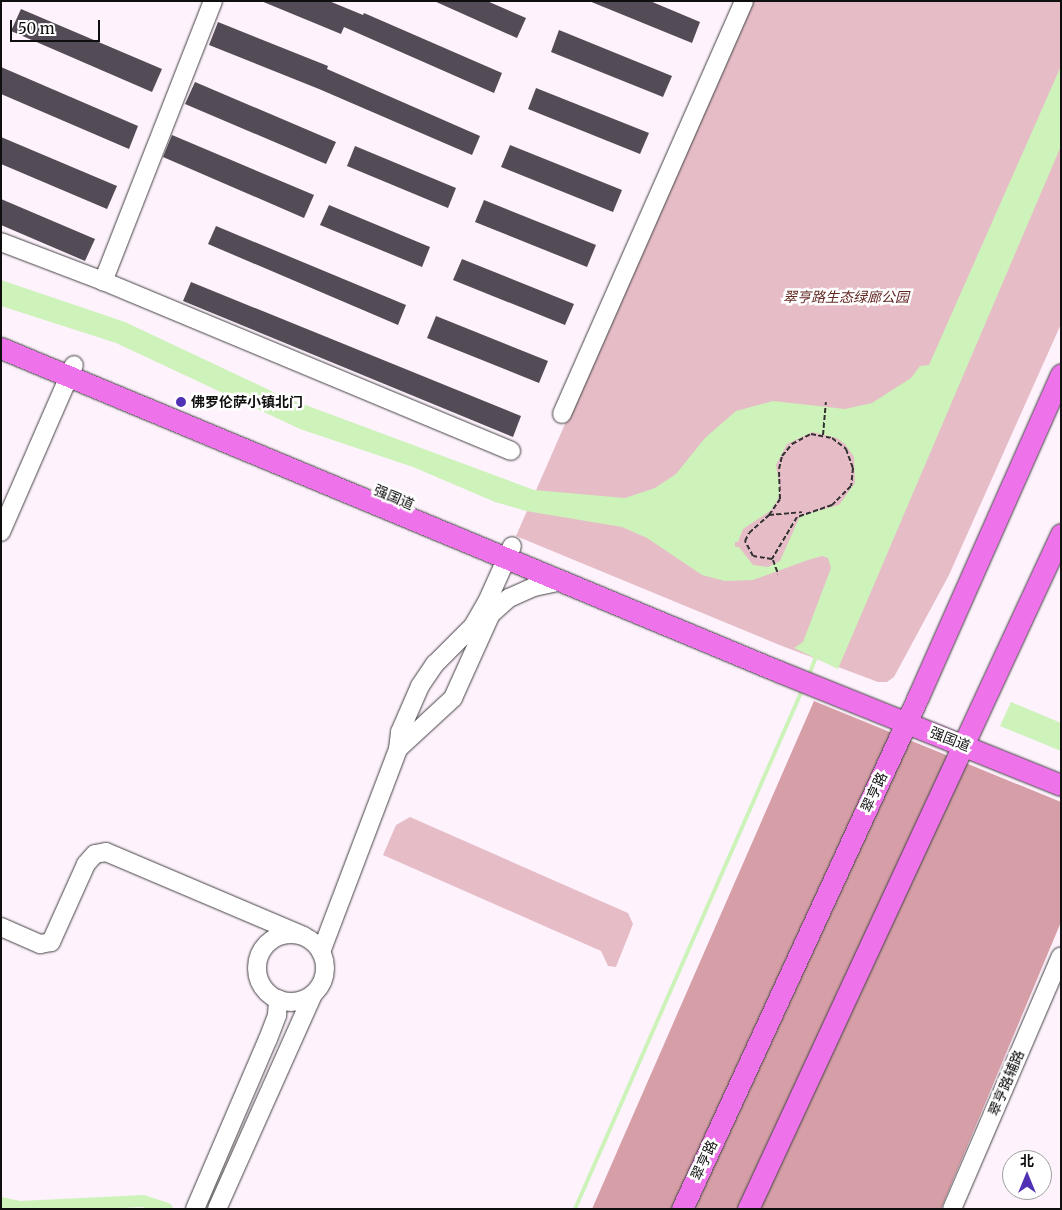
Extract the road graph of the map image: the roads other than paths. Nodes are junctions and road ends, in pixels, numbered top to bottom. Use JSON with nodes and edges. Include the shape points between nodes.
{"nodes":[{"id":1,"x":213,"y":1,"type":"edge"},
{"id":2,"x":744,"y":1,"type":"edge"},
{"id":3,"x":1,"y":242,"type":"edge"},
{"id":4,"x":103,"y":281,"type":"junction"},
{"id":5,"x":1,"y":334,"type":"edge"},
{"id":6,"x":1,"y":348,"type":"edge"},
{"id":7,"x":71,"y":370,"type":"junction"},
{"id":8,"x":1061,"y":374,"type":"edge"},
{"id":9,"x":562,"y":414,"type":"dead end"},
{"id":10,"x":511,"y":451,"type":"dead end"},
{"id":11,"x":1,"y":532,"type":"edge"},
{"id":12,"x":1061,"y":534,"type":"edge"},
{"id":13,"x":508,"y":552,"type":"junction"},
{"id":14,"x":562,"y":581,"type":"junction"},
{"id":15,"x":783,"y":667,"type":"junction"},
{"id":16,"x":912,"y":709,"type":"junction"},
{"id":17,"x":970,"y":733,"type":"junction"},
{"id":18,"x":398,"y":749,"type":"junction"},
{"id":19,"x":1061,"y":770,"type":"edge"},
{"id":20,"x":1061,"y":784,"type":"edge"},
{"id":21,"x":1,"y":928,"type":"edge"},
{"id":22,"x":304,"y":936,"type":"junction"},
{"id":23,"x":322,"y":952,"type":"junction"},
{"id":24,"x":1061,"y":956,"type":"edge"},
{"id":25,"x":313,"y":994,"type":"junction"},
{"id":26,"x":278,"y":999,"type":"junction"},
{"id":27,"x":195,"y":1209,"type":"edge"},
{"id":28,"x":217,"y":1209,"type":"edge"},
{"id":29,"x":682,"y":1209,"type":"edge"},
{"id":30,"x":748,"y":1209,"type":"edge"},
{"id":31,"x":952,"y":1209,"type":"edge"}],
"edges":[{"from":1,"to":4,"type":"street"},
{"from":2,"to":9,"type":"street"},
{"from":3,"to":4,"type":"street"},
{"from":4,"to":10,"type":"street"},
{"from":5,"to":7,"type":"main road","name":"强国道"},
{"from":6,"to":7,"type":"main road","name":"强国道"},
{"from":7,"to":11,"type":"street"},
{"from":7,"to":13,"type":"main road","name":"强国道"},
{"from":8,"to":16,"type":"main road","name":"翠亨路"},
{"from":12,"to":17,"type":"main road"},
{"from":13,"to":14,"type":"main road","name":"强国道"},
{"from":13,"to":15,"type":"main road","name":"强国道"},
{"from":13,"to":18,"type":"street","via":[[473,626],[435,664],[420,686],[400,732]]},
{"from":14,"to":15,"type":"main road","name":"强国道"},
{"from":14,"to":18,"type":"street","via":[[534,587],[509,598],[491,614],[453,698]]},
{"from":15,"to":16,"type":"main road","name":"强国道","via":[[840,690]]},
{"from":16,"to":17,"type":"main road","name":"强国道"},
{"from":16,"to":29,"type":"main road","name":"翠亨路"},
{"from":17,"to":19,"type":"main road","name":"强国道"},
{"from":17,"to":20,"type":"main road","name":"强国道"},
{"from":17,"to":30,"type":"main road"},
{"from":18,"to":23,"type":"street"},
{"from":21,"to":22,"type":"street","via":[[40,944],[51,942],[86,864],[95,854],[106,852]]},
{"from":22,"to":23,"type":"street"},
{"from":22,"to":26,"type":"street","via":[[287,934],[272,940],[261,953],[258,976],[268,992]]},
{"from":23,"to":25,"type":"street","via":[[325,973]]},
{"from":24,"to":31,"type":"street","name":"翠亨路辅路"},
{"from":25,"to":26,"type":"street","via":[[295,1002]]},
{"from":25,"to":28,"type":"street"},
{"from":26,"to":27,"type":"street","via":[[271,1031]]}]}
